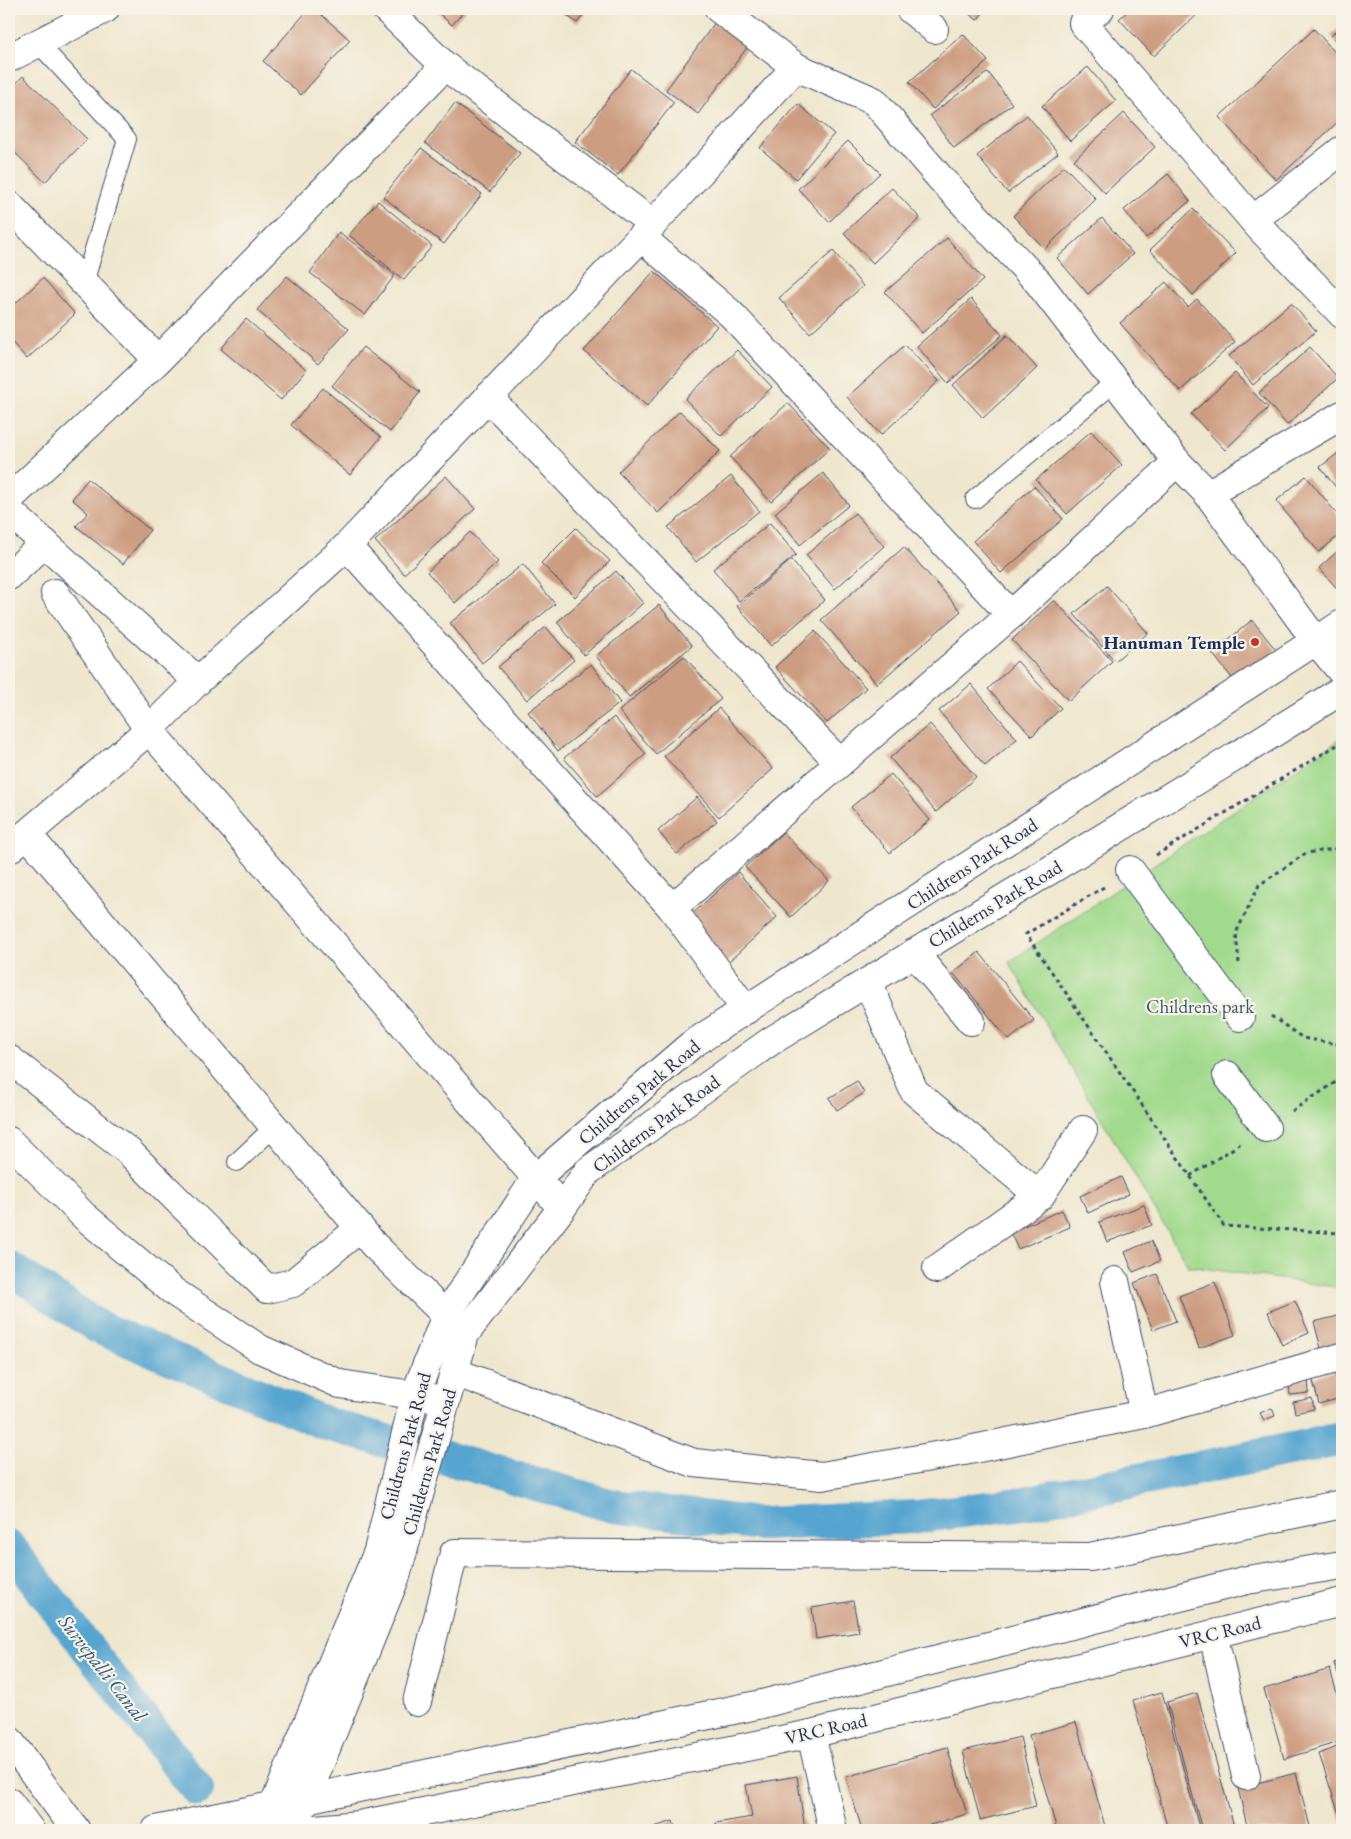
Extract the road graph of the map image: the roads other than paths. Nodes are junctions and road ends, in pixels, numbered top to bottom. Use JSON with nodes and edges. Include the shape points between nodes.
{"nodes":[{"id":1,"x":105,"y":9,"type":"edge"},
{"id":2,"x":386,"y":9,"type":"edge"},
{"id":3,"x":719,"y":9,"type":"edge"},
{"id":4,"x":910,"y":9,"type":"edge"},
{"id":5,"x":1100,"y":9,"type":"edge"},
{"id":6,"x":934,"y":29,"type":"dead end"},
{"id":7,"x":38,"y":43,"type":"junction"},
{"id":8,"x":9,"y":58,"type":"edge"},
{"id":9,"x":445,"y":66,"type":"junction"},
{"id":10,"x":796,"y":67,"type":"junction"},
{"id":11,"x":1342,"y":150,"type":"edge"},
{"id":12,"x":9,"y":205,"type":"edge"},
{"id":13,"x":1253,"y":220,"type":"junction"},
{"id":14,"x":647,"y":231,"type":"junction"},
{"id":15,"x":84,"y":283,"type":"junction"},
{"id":16,"x":1342,"y":314,"type":"edge"},
{"id":17,"x":158,"y":360,"type":"junction"},
{"id":18,"x":1115,"y":382,"type":"junction"},
{"id":19,"x":488,"y":397,"type":"junction"},
{"id":20,"x":1342,"y":415,"type":"edge"},
{"id":21,"x":1177,"y":462,"type":"junction"},
{"id":22,"x":1208,"y":494,"type":"junction"},
{"id":23,"x":9,"y":499,"type":"edge"},
{"id":24,"x":975,"y":499,"type":"dead end"},
{"id":25,"x":9,"y":511,"type":"edge"},
{"id":26,"x":45,"y":543,"type":"junction"},
{"id":27,"x":347,"y":546,"type":"junction"},
{"id":28,"x":9,"y":576,"type":"edge"},
{"id":29,"x":56,"y":593,"type":"dead end"},
{"id":30,"x":1011,"y":615,"type":"junction"},
{"id":31,"x":1342,"y":624,"type":"edge"},
{"id":32,"x":1316,"y":641,"type":"junction"},
{"id":33,"x":1342,"y":672,"type":"edge"},
{"id":34,"x":198,"y":681,"type":"junction"},
{"id":35,"x":1342,"y":690,"type":"edge"},
{"id":36,"x":149,"y":730,"type":"junction"},
{"id":37,"x":840,"y":763,"type":"junction"},
{"id":38,"x":18,"y":841,"type":"edge"},
{"id":39,"x":1130,"y":870,"type":"road end"},
{"id":40,"x":672,"y":908,"type":"junction"},
{"id":41,"x":914,"y":954,"type":"junction"},
{"id":42,"x":868,"y":982,"type":"junction"},
{"id":43,"x":746,"y":1010,"type":"junction"},
{"id":44,"x":1240,"y":1017,"type":"dead end"},
{"id":45,"x":971,"y":1021,"type":"dead end"},
{"id":46,"x":9,"y":1059,"type":"edge"},
{"id":47,"x":1227,"y":1075,"type":"dead end"},
{"id":48,"x":274,"y":1127,"type":"junction"},
{"id":49,"x":1266,"y":1128,"type":"dead end"},
{"id":50,"x":1083,"y":1130,"type":"dead end"},
{"id":51,"x":9,"y":1141,"type":"edge"},
{"id":52,"x":237,"y":1162,"type":"dead end"},
{"id":53,"x":536,"y":1178,"type":"junction"},
{"id":54,"x":1040,"y":1196,"type":"junction"},
{"id":55,"x":562,"y":1208,"type":"junction"},
{"id":56,"x":360,"y":1228,"type":"junction"},
{"id":57,"x":937,"y":1270,"type":"dead end"},
{"id":58,"x":1114,"y":1281,"type":"dead end"},
{"id":59,"x":455,"y":1325,"type":"junction"},
{"id":60,"x":1342,"y":1357,"type":"edge"},
{"id":61,"x":455,"y":1372,"type":"junction"},
{"id":62,"x":413,"y":1404,"type":"junction"},
{"id":63,"x":444,"y":1406,"type":"junction"},
{"id":64,"x":1144,"y":1414,"type":"junction"},
{"id":65,"x":1342,"y":1504,"type":"edge"},
{"id":66,"x":398,"y":1524,"type":"junction"},
{"id":67,"x":1342,"y":1565,"type":"edge"},
{"id":68,"x":1342,"y":1602,"type":"edge"},
{"id":69,"x":1213,"y":1634,"type":"junction"},
{"id":70,"x":417,"y":1702,"type":"dead end"},
{"id":71,"x":811,"y":1734,"type":"junction"},
{"id":72,"x":9,"y":1740,"type":"edge"},
{"id":73,"x":1246,"y":1776,"type":"dead end"},
{"id":74,"x":306,"y":1799,"type":"junction"},
{"id":75,"x":9,"y":1802,"type":"edge"},
{"id":76,"x":268,"y":1819,"type":"edge"},
{"id":77,"x":361,"y":1828,"type":"edge"},
{"id":78,"x":30,"y":1830,"type":"edge"},
{"id":79,"x":76,"y":1830,"type":"edge"},
{"id":80,"x":156,"y":1830,"type":"edge"},
{"id":81,"x":293,"y":1830,"type":"edge"},
{"id":82,"x":305,"y":1830,"type":"edge"},
{"id":83,"x":833,"y":1830,"type":"edge"}],
"edges":[{"from":1,"to":7,"type":"street"},
{"from":2,"to":9,"type":"street"},
{"from":3,"to":10,"type":"street"},
{"from":4,"to":6,"type":"street"},
{"from":5,"to":13,"type":"street","via":[[1083,23]]},
{"from":7,"to":8,"type":"street"},
{"from":7,"to":15,"type":"lane","via":[[127,139]]},
{"from":9,"to":14,"type":"street"},
{"from":9,"to":17,"type":"street"},
{"from":10,"to":14,"type":"street"},
{"from":10,"to":18,"type":"street","via":[[874,101],[941,179],[1038,282]]},
{"from":11,"to":13,"type":"street"},
{"from":12,"to":15,"type":"street"},
{"from":13,"to":16,"type":"street"},
{"from":14,"to":19,"type":"street"},
{"from":14,"to":30,"type":"street","via":[[731,314]]},
{"from":15,"to":17,"type":"street"},
{"from":17,"to":23,"type":"street"},
{"from":18,"to":21,"type":"street"},
{"from":18,"to":24,"type":"lane"},
{"from":19,"to":27,"type":"street"},
{"from":19,"to":37,"type":"street"},
{"from":20,"to":22,"type":"street"},
{"from":21,"to":22,"type":"street"},
{"from":21,"to":30,"type":"street"},
{"from":22,"to":32,"type":"street"},
{"from":25,"to":26,"type":"street"},
{"from":26,"to":28,"type":"street"},
{"from":26,"to":34,"type":"street"},
{"from":27,"to":34,"type":"street"},
{"from":27,"to":40,"type":"street"},
{"from":29,"to":36,"type":"street"},
{"from":30,"to":37,"type":"street"},
{"from":31,"to":32,"type":"street","name":"Childrens Park Road"},
{"from":32,"to":33,"type":"street"},
{"from":32,"to":43,"type":"street","name":"Childrens Park Road"},
{"from":34,"to":36,"type":"street"},
{"from":35,"to":41,"type":"street","name":"Childerns Park Road"},
{"from":36,"to":38,"type":"street"},
{"from":36,"to":53,"type":"street"},
{"from":37,"to":40,"type":"street"},
{"from":38,"to":48,"type":"street"},
{"from":39,"to":44,"type":"street"},
{"from":40,"to":43,"type":"street"},
{"from":41,"to":42,"type":"street","name":"Childerns Park Road"},
{"from":41,"to":45,"type":"street"},
{"from":42,"to":54,"type":"street","via":[[914,1091]]},
{"from":42,"to":55,"type":"street","name":"Childerns Park Road","via":[[771,1041],[588,1171]]},
{"from":43,"to":53,"type":"street","name":"Childrens Park Road","via":[[691,1046]]},
{"from":46,"to":56,"type":"street","via":[[128,1151],[268,1289],[293,1283]]},
{"from":47,"to":49,"type":"street"},
{"from":48,"to":52,"type":"lane"},
{"from":48,"to":56,"type":"street"},
{"from":50,"to":54,"type":"street"},
{"from":51,"to":62,"type":"street","via":[[84,1216],[174,1292],[260,1348],[340,1384]]},
{"from":53,"to":55,"type":"street"},
{"from":53,"to":59,"type":"street","name":"Childrens Park Road"},
{"from":54,"to":57,"type":"street"},
{"from":55,"to":59,"type":"street","name":"Childerns Park Road"},
{"from":56,"to":59,"type":"street"},
{"from":58,"to":64,"type":"street"},
{"from":59,"to":61,"type":"street","name":"Childerns Park Road"},
{"from":59,"to":62,"type":"street","name":"Childrens Park Road"},
{"from":60,"to":64,"type":"street"},
{"from":61,"to":63,"type":"street","name":"Childerns Park Road"},
{"from":61,"to":64,"type":"street","via":[[694,1463],[822,1476]]},
{"from":62,"to":63,"type":"street"},
{"from":62,"to":66,"type":"street","name":"Childrens Park Road"},
{"from":63,"to":66,"type":"street","name":"Childerns Park Road"},
{"from":65,"to":70,"type":"street","via":[[1090,1557],[454,1553]]},
{"from":66,"to":74,"type":"street","name":"Childerns Park Road","via":[[396,1576]]},
{"from":66,"to":76,"type":"street","name":"Childrens Park Road","via":[[378,1551]]},
{"from":67,"to":74,"type":"street","via":[[1247,1580],[762,1704]]},
{"from":68,"to":69,"type":"street","name":"VRC Road"},
{"from":69,"to":71,"type":"street","name":"VRC Road"},
{"from":69,"to":73,"type":"street"},
{"from":71,"to":77,"type":"street","name":"VRC Road"},
{"from":71,"to":83,"type":"street"},
{"from":72,"to":79,"type":"street"},
{"from":74,"to":76,"type":"street"},
{"from":74,"to":81,"type":"street","name":"Childerns Park Road"},
{"from":75,"to":78,"type":"street"},
{"from":76,"to":80,"type":"street"},
{"from":77,"to":82,"type":"street","name":"VRC Road"}]}
